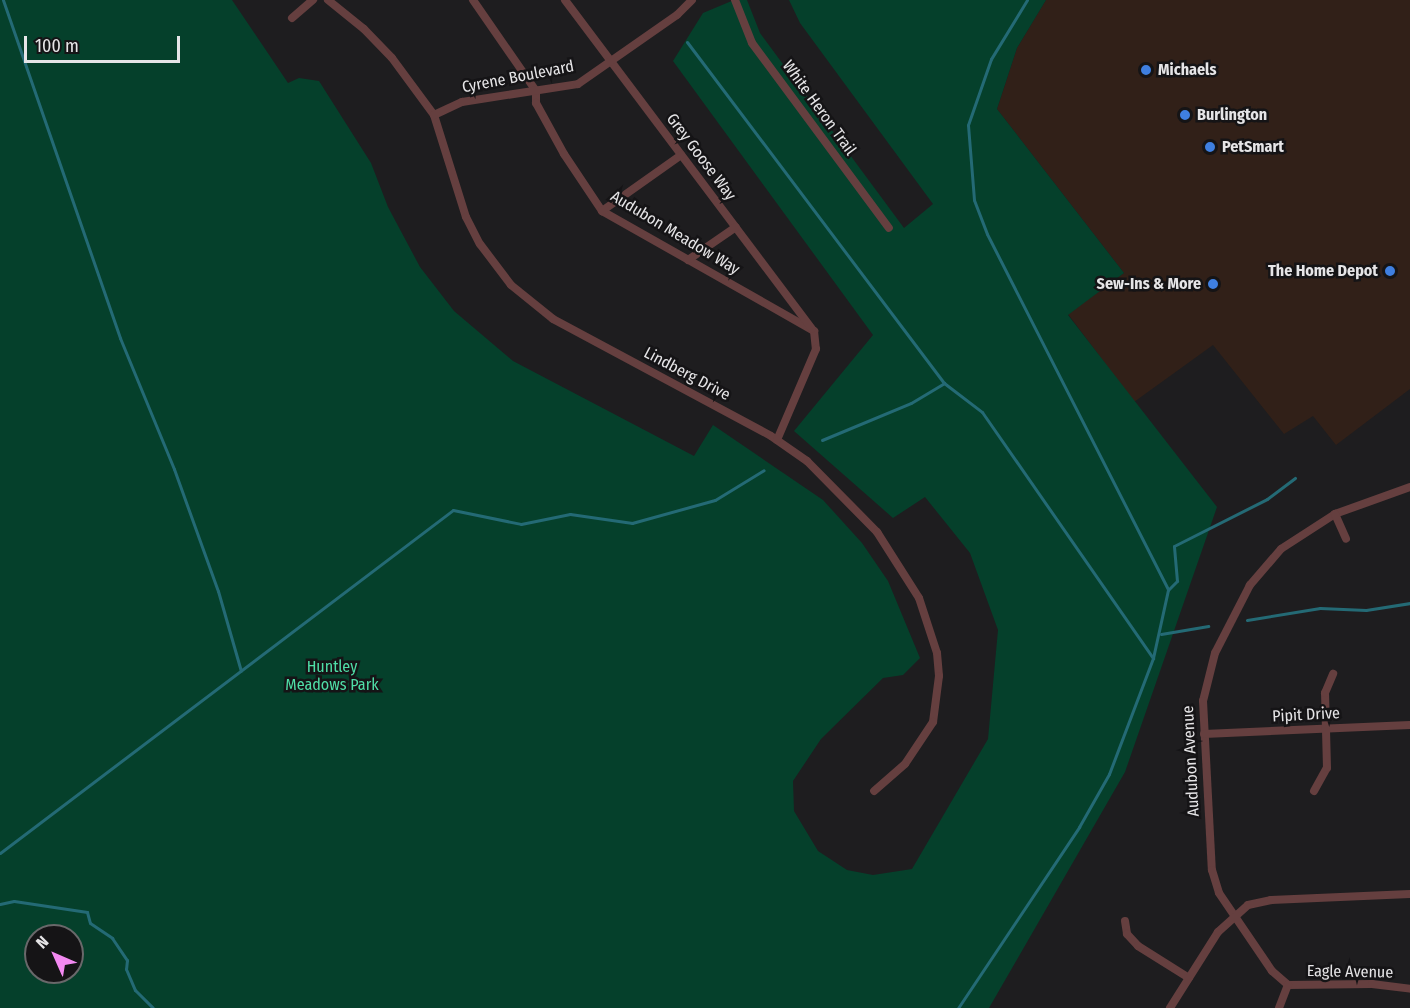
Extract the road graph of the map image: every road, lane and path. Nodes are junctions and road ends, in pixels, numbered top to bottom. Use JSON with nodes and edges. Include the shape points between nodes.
{"nodes":[{"id":1,"x":313,"y":0,"type":"edge"},
{"id":2,"x":328,"y":0,"type":"edge"},
{"id":3,"x":473,"y":0,"type":"edge"},
{"id":4,"x":566,"y":0,"type":"edge"},
{"id":5,"x":692,"y":0,"type":"edge"},
{"id":6,"x":735,"y":0,"type":"edge"},
{"id":7,"x":292,"y":18,"type":"dead end"},
{"id":8,"x":612,"y":62,"type":"junction"},
{"id":9,"x":536,"y":91,"type":"junction"},
{"id":10,"x":434,"y":115,"type":"junction"},
{"id":11,"x":681,"y":155,"type":"junction"},
{"id":12,"x":602,"y":211,"type":"junction"},
{"id":13,"x":736,"y":227,"type":"junction"},
{"id":14,"x":889,"y":228,"type":"dead end"},
{"id":15,"x":688,"y":260,"type":"junction"},
{"id":16,"x":814,"y":332,"type":"junction"},
{"id":17,"x":777,"y":440,"type":"junction"},
{"id":18,"x":1410,"y":487,"type":"edge"},
{"id":19,"x":1335,"y":514,"type":"junction"},
{"id":20,"x":1346,"y":539,"type":"dead end"},
{"id":21,"x":1333,"y":674,"type":"dead end"},
{"id":22,"x":1410,"y":725,"type":"edge"},
{"id":23,"x":1326,"y":729,"type":"junction"},
{"id":24,"x":1204,"y":734,"type":"junction"},
{"id":25,"x":874,"y":791,"type":"dead end"},
{"id":26,"x":1314,"y":791,"type":"dead end"},
{"id":27,"x":1410,"y":894,"type":"edge"},
{"id":28,"x":1233,"y":915,"type":"junction"},
{"id":29,"x":1125,"y":921,"type":"dead end"},
{"id":30,"x":1189,"y":978,"type":"junction"},
{"id":31,"x":1288,"y":985,"type":"junction"},
{"id":32,"x":1410,"y":989,"type":"edge"},
{"id":33,"x":1170,"y":1008,"type":"edge"},
{"id":34,"x":1279,"y":1008,"type":"edge"}],
"edges":[{"from":1,"to":7,"type":"street"},
{"from":2,"to":10,"type":"street","name":"Lindberg Drive","via":[[392,58]]},
{"from":3,"to":9,"type":"street","name":"Audubon Meadow Way"},
{"from":4,"to":8,"type":"street","name":"Grey Goose Way"},
{"from":5,"to":8,"type":"street","name":"Cyrene Boulevard"},
{"from":6,"to":14,"type":"street","name":"White Heron Trail","via":[[752,43]]},
{"from":8,"to":9,"type":"street","name":"Cyrene Boulevard","via":[[578,84]]},
{"from":8,"to":11,"type":"street","name":"Grey Goose Way"},
{"from":9,"to":10,"type":"street","name":"Cyrene Boulevard","via":[[462,102]]},
{"from":9,"to":12,"type":"street","name":"Audubon Meadow Way","via":[[536,103],[564,154]]},
{"from":10,"to":17,"type":"street","name":"Lindberg Drive","via":[[466,216],[480,244],[511,285],[553,319]]},
{"from":11,"to":12,"type":"street"},
{"from":11,"to":13,"type":"street","name":"Grey Goose Way"},
{"from":12,"to":15,"type":"street","name":"Audubon Meadow Way"},
{"from":13,"to":15,"type":"street"},
{"from":13,"to":16,"type":"street","name":"Grey Goose Way"},
{"from":15,"to":16,"type":"street","name":"Audubon Meadow Way"},
{"from":16,"to":17,"type":"street","via":[[816,349]]},
{"from":17,"to":25,"type":"street","name":"Lindberg Drive","via":[[807,461],[877,531],[919,598],[934,644],[939,676],[933,722],[905,764]]},
{"from":18,"to":19,"type":"street","name":"Audubon Avenue"},
{"from":19,"to":20,"type":"street"},
{"from":19,"to":24,"type":"street","name":"Audubon Avenue","via":[[1281,549],[1250,585],[1208,672],[1203,701]]},
{"from":21,"to":23,"type":"street","via":[[1325,693]]},
{"from":22,"to":23,"type":"street","name":"Pipit Drive"},
{"from":23,"to":24,"type":"street","name":"Pipit Drive"},
{"from":23,"to":26,"type":"street","via":[[1327,768]]},
{"from":24,"to":28,"type":"street","name":"Audubon Avenue","via":[[1212,870],[1219,893]]},
{"from":27,"to":28,"type":"street","via":[[1270,900]]},
{"from":28,"to":30,"type":"street"},
{"from":28,"to":31,"type":"street","name":"Eagle Avenue","via":[[1272,971]]},
{"from":29,"to":30,"type":"street","via":[[1127,934],[1138,946]]},
{"from":30,"to":33,"type":"street"},
{"from":31,"to":32,"type":"street","name":"Eagle Avenue","via":[[1371,984]]},
{"from":31,"to":34,"type":"street","name":"Eagle Avenue"}]}
